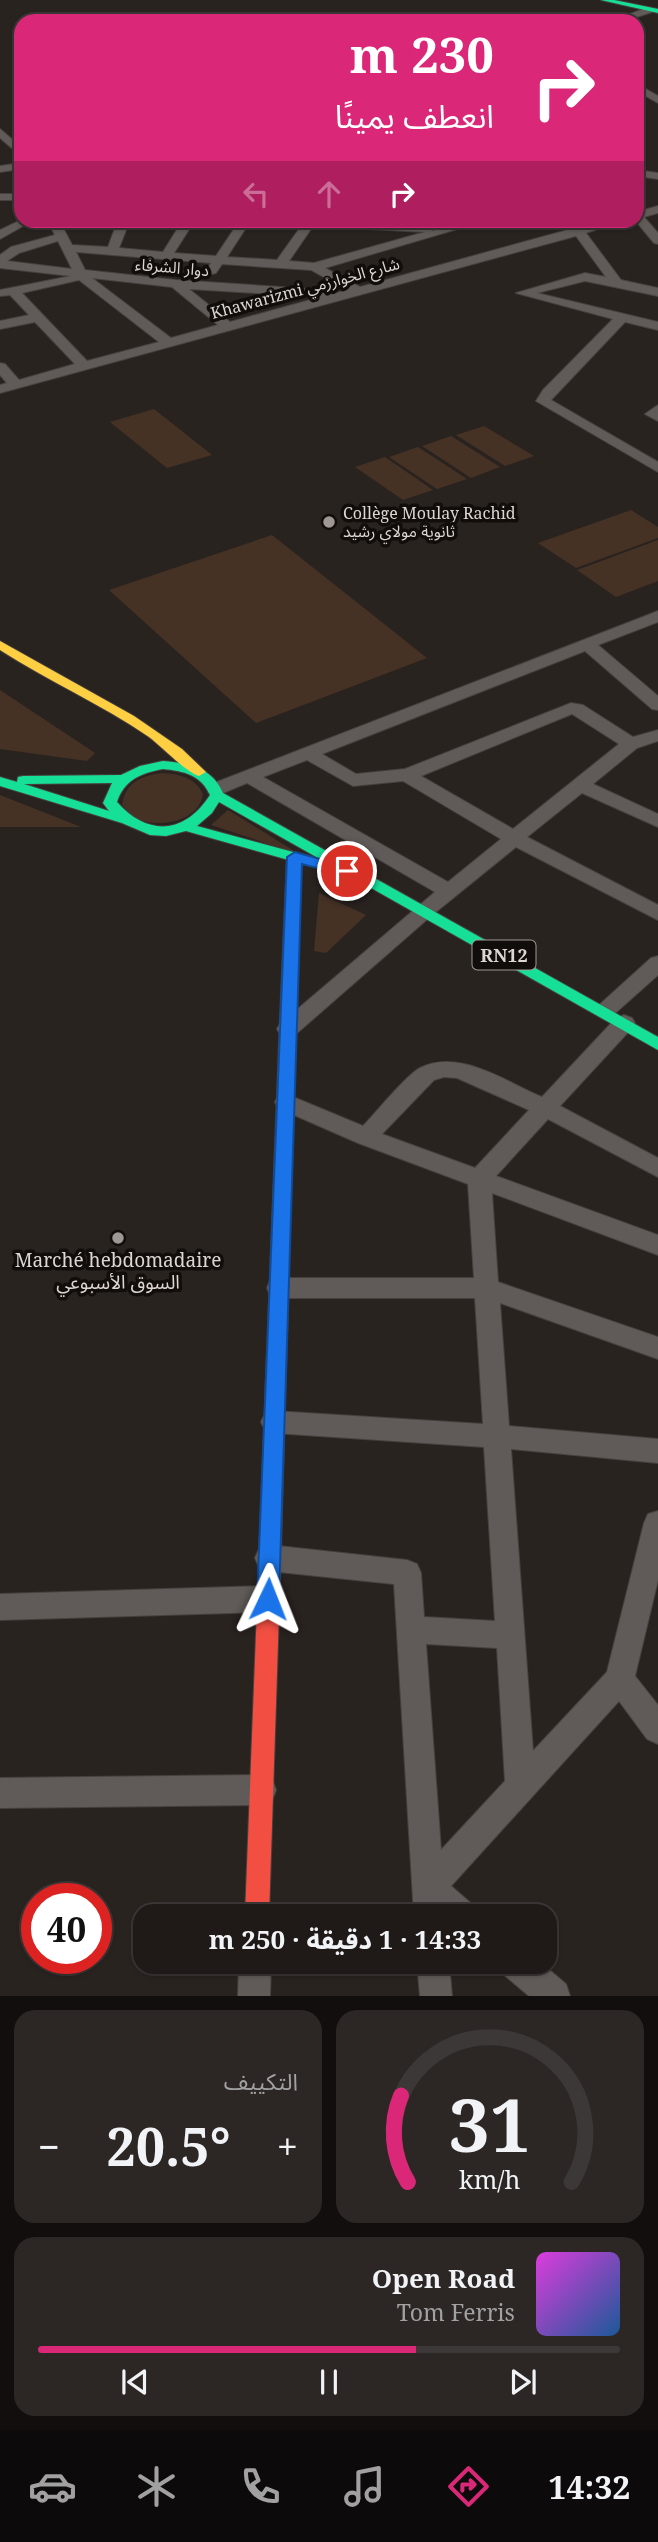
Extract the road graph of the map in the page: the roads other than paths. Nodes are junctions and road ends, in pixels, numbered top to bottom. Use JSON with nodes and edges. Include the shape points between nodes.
{"nodes":[{"id":1,"x":604,"y":0,"type":"edge"},
{"id":2,"x":654,"y":10,"type":"edge"},
{"id":3,"x":0,"y":132,"type":"edge"},
{"id":4,"x":14,"y":146,"type":"edge"},
{"id":5,"x":644,"y":224,"type":"edge"},
{"id":6,"x":57,"y":228,"type":"edge"},
{"id":7,"x":121,"y":228,"type":"edge"},
{"id":8,"x":184,"y":228,"type":"edge"},
{"id":9,"x":241,"y":228,"type":"edge"},
{"id":10,"x":306,"y":228,"type":"edge"},
{"id":11,"x":322,"y":228,"type":"edge"},
{"id":12,"x":372,"y":228,"type":"edge"},
{"id":13,"x":429,"y":228,"type":"edge"},
{"id":14,"x":460,"y":228,"type":"edge"},
{"id":15,"x":592,"y":228,"type":"edge"},
{"id":16,"x":454,"y":230,"type":"junction"},
{"id":17,"x":579,"y":232,"type":"junction"},
{"id":18,"x":658,"y":240,"type":"edge"},
{"id":19,"x":351,"y":242,"type":"junction"},
{"id":20,"x":64,"y":243,"type":"junction"},
{"id":21,"x":112,"y":252,"type":"junction"},
{"id":22,"x":166,"y":256,"type":"junction"},
{"id":23,"x":219,"y":261,"type":"junction"},
{"id":24,"x":0,"y":262,"type":"edge"},
{"id":25,"x":280,"y":265,"type":"junction"},
{"id":26,"x":314,"y":267,"type":"junction"},
{"id":27,"x":81,"y":275,"type":"junction"},
{"id":28,"x":617,"y":283,"type":"junction"},
{"id":29,"x":176,"y":284,"type":"junction"},
{"id":30,"x":201,"y":286,"type":"junction"},
{"id":31,"x":358,"y":291,"type":"junction"},
{"id":32,"x":7,"y":292,"type":"edge"},
{"id":33,"x":658,"y":292,"type":"edge"},
{"id":34,"x":342,"y":295,"type":"junction"},
{"id":35,"x":38,"y":317,"type":"junction"},
{"id":36,"x":622,"y":317,"type":"junction"},
{"id":37,"x":0,"y":325,"type":"edge"},
{"id":38,"x":658,"y":326,"type":"edge"},
{"id":39,"x":228,"y":327,"type":"junction"},
{"id":40,"x":169,"y":343,"type":"junction"},
{"id":41,"x":84,"y":366,"type":"junction"},
{"id":42,"x":0,"y":367,"type":"edge"},
{"id":43,"x":16,"y":384,"type":"junction"},
{"id":44,"x":0,"y":388,"type":"edge"},
{"id":45,"x":658,"y":409,"type":"edge"},
{"id":46,"x":658,"y":417,"type":"edge"},
{"id":47,"x":658,"y":468,"type":"edge"},
{"id":48,"x":655,"y":621,"type":"edge"},
{"id":49,"x":587,"y":644,"type":"junction"},
{"id":50,"x":0,"y":645,"type":"edge"},
{"id":51,"x":654,"y":697,"type":"edge"},
{"id":52,"x":120,"y":713,"type":"junction"},
{"id":53,"x":658,"y":735,"type":"edge"},
{"id":54,"x":631,"y":744,"type":"junction"},
{"id":55,"x":307,"y":753,"type":"junction"},
{"id":56,"x":150,"y":767,"type":"junction"},
{"id":57,"x":199,"y":772,"type":"junction"},
{"id":58,"x":407,"y":775,"type":"junction"},
{"id":59,"x":248,"y":776,"type":"junction"},
{"id":60,"x":122,"y":779,"type":"junction"},
{"id":61,"x":0,"y":780,"type":"edge"},
{"id":62,"x":580,"y":785,"type":"junction"},
{"id":63,"x":216,"y":792,"type":"junction"},
{"id":64,"x":649,"y":809,"type":"edge"},
{"id":65,"x":120,"y":819,"type":"junction"},
{"id":66,"x":658,"y":821,"type":"edge"},
{"id":67,"x":186,"y":827,"type":"junction"},
{"id":68,"x":514,"y":838,"type":"junction"},
{"id":69,"x":295,"y":857,"type":"junction"},
{"id":70,"x":347,"y":871,"type":"junction"},
{"id":71,"x":449,"y":891,"type":"junction"},
{"id":72,"x":424,"y":911,"type":"junction"},
{"id":73,"x":658,"y":913,"type":"edge"},
{"id":74,"x":654,"y":968,"type":"edge"},
{"id":75,"x":605,"y":1011,"type":"junction"},
{"id":76,"x":624,"y":1023,"type":"junction"},
{"id":77,"x":288,"y":1029,"type":"junction"},
{"id":78,"x":658,"y":1044,"type":"edge"},
{"id":79,"x":286,"y":1102,"type":"junction"},
{"id":80,"x":545,"y":1108,"type":"junction"},
{"id":81,"x":366,"y":1137,"type":"junction"},
{"id":82,"x":658,"y":1168,"type":"edge"},
{"id":83,"x":479,"y":1179,"type":"junction"},
{"id":84,"x":658,"y":1245,"type":"edge"},
{"id":85,"x":487,"y":1288,"type":"junction"},
{"id":86,"x":279,"y":1289,"type":"junction"},
{"id":87,"x":658,"y":1348,"type":"edge"},
{"id":88,"x":274,"y":1422,"type":"junction"},
{"id":89,"x":497,"y":1436,"type":"junction"},
{"id":90,"x":658,"y":1451,"type":"edge"},
{"id":91,"x":658,"y":1523,"type":"edge"},
{"id":92,"x":270,"y":1558,"type":"junction"},
{"id":93,"x":268,"y":1599,"type":"junction"},
{"id":94,"x":0,"y":1607,"type":"edge"},
{"id":95,"x":411,"y":1630,"type":"junction"},
{"id":96,"x":510,"y":1636,"type":"junction"},
{"id":97,"x":620,"y":1679,"type":"junction"},
{"id":98,"x":658,"y":1729,"type":"edge"},
{"id":99,"x":521,"y":1789,"type":"junction"},
{"id":100,"x":261,"y":1790,"type":"junction"},
{"id":101,"x":0,"y":1793,"type":"edge"},
{"id":102,"x":429,"y":1901,"type":"edge"},
{"id":103,"x":257,"y":1904,"type":"edge"},
{"id":104,"x":255,"y":1974,"type":"edge"},
{"id":105,"x":434,"y":1974,"type":"edge"},
{"id":106,"x":529,"y":1974,"type":"edge"},
{"id":107,"x":254,"y":1996,"type":"edge"},
{"id":108,"x":436,"y":1996,"type":"edge"},
{"id":109,"x":554,"y":1996,"type":"edge"}],
"edges":[{"from":1,"to":2,"type":"main road"},
{"from":3,"to":4,"type":"street"},
{"from":5,"to":18,"type":"street"},
{"from":6,"to":20,"type":"street"},
{"from":7,"to":21,"type":"street"},
{"from":8,"to":22,"type":"street"},
{"from":9,"to":23,"type":"street"},
{"from":10,"to":25,"type":"street"},
{"from":11,"to":19,"type":"street"},
{"from":12,"to":19,"type":"street"},
{"from":13,"to":16,"type":"street"},
{"from":14,"to":16,"type":"street"},
{"from":15,"to":17,"type":"street","name":"Khawarizmi شارع الخوارزمي"},
{"from":16,"to":19,"type":"street"},
{"from":17,"to":28,"type":"street"},
{"from":17,"to":31,"type":"street","name":"Khawarizmi شارع الخوارزمي"},
{"from":19,"to":26,"type":"street"},
{"from":20,"to":21,"type":"street"},
{"from":20,"to":24,"type":"street","via":[[15,250]]},
{"from":20,"to":27,"type":"street"},
{"from":21,"to":22,"type":"street"},
{"from":22,"to":23,"type":"street"},
{"from":23,"to":25,"type":"street"},
{"from":23,"to":30,"type":"street"},
{"from":24,"to":27,"type":"street","name":"دوار الشرفاء"},
{"from":25,"to":26,"type":"street"},
{"from":26,"to":31,"type":"street"},
{"from":27,"to":29,"type":"street","name":"دوار الشرفاء"},
{"from":27,"to":32,"type":"street"},
{"from":27,"to":40,"type":"street"},
{"from":28,"to":33,"type":"street"},
{"from":28,"to":36,"type":"street","via":[[585,277],[522,293]]},
{"from":29,"to":30,"type":"street","name":"دوار الشرفاء"},
{"from":29,"to":39,"type":"street"},
{"from":30,"to":34,"type":"street","name":"دوار الشرفاء"},
{"from":31,"to":34,"type":"street","name":"Khawarizmi شارع الخوارزمي"},
{"from":32,"to":35,"type":"street"},
{"from":34,"to":39,"type":"street","name":"Khawarizmi شارع الخوارزمي"},
{"from":35,"to":37,"type":"street"},
{"from":35,"to":41,"type":"street"},
{"from":36,"to":38,"type":"street"},
{"from":36,"to":47,"type":"street","via":[[543,401]]},
{"from":39,"to":40,"type":"street","name":"Khawarizmi شارع الخوارزمي"},
{"from":40,"to":41,"type":"street","name":"Khawarizmi شارع الخوارزمي"},
{"from":41,"to":43,"type":"street","name":"Khawarizmi شارع الخوارزمي"},
{"from":42,"to":43,"type":"street"},
{"from":43,"to":44,"type":"street","name":"Khawarizmi شارع الخوارزمي"},
{"from":45,"to":46,"type":"street","via":[[652,414]]},
{"from":48,"to":49,"type":"street"},
{"from":49,"to":51,"type":"street"},
{"from":49,"to":55,"type":"street"},
{"from":50,"to":52,"type":"main road","number":"RN12"},
{"from":52,"to":56,"type":"main road"},
{"from":52,"to":57,"type":"main road","number":"RN12","via":[[151,728]]},
{"from":53,"to":54,"type":"street"},
{"from":54,"to":58,"type":"street","via":[[571,708]]},
{"from":54,"to":62,"type":"street"},
{"from":55,"to":58,"type":"street","via":[[353,780]]},
{"from":55,"to":59,"type":"street"},
{"from":56,"to":57,"type":"main road","via":[[176,766]]},
{"from":56,"to":60,"type":"main road"},
{"from":57,"to":63,"type":"main road","number":"RN12"},
{"from":58,"to":68,"type":"street"},
{"from":59,"to":63,"type":"street"},
{"from":59,"to":71,"type":"street"},
{"from":60,"to":61,"type":"main road"},
{"from":60,"to":65,"type":"main road","via":[[110,795]]},
{"from":61,"to":65,"type":"main road"},
{"from":62,"to":64,"type":"street"},
{"from":62,"to":68,"type":"street"},
{"from":63,"to":67,"type":"main road","via":[[209,813]]},
{"from":63,"to":70,"type":"main road","number":"RN12"},
{"from":64,"to":66,"type":"street"},
{"from":65,"to":67,"type":"main road","number":"RN12","via":[[150,830]]},
{"from":67,"to":69,"type":"main road","number":"RN12"},
{"from":68,"to":71,"type":"street"},
{"from":68,"to":73,"type":"street"},
{"from":69,"to":70,"type":"main road","number":"RN12"},
{"from":69,"to":77,"type":"main road"},
{"from":70,"to":72,"type":"main road","number":"RN12"},
{"from":71,"to":72,"type":"street"},
{"from":72,"to":75,"type":"main road","number":"RN12"},
{"from":72,"to":77,"type":"street"},
{"from":74,"to":75,"type":"street"},
{"from":75,"to":76,"type":"main road","number":"RN12"},
{"from":76,"to":78,"type":"main road","number":"RN12"},
{"from":76,"to":80,"type":"street"},
{"from":77,"to":79,"type":"main road"},
{"from":79,"to":81,"type":"street"},
{"from":79,"to":86,"type":"main road"},
{"from":80,"to":81,"type":"street","via":[[472,1073],[444,1069],[420,1078]]},
{"from":80,"to":82,"type":"street"},
{"from":80,"to":83,"type":"street"},
{"from":81,"to":83,"type":"street"},
{"from":83,"to":84,"type":"street"},
{"from":83,"to":85,"type":"street"},
{"from":85,"to":86,"type":"street"},
{"from":85,"to":87,"type":"street"},
{"from":85,"to":89,"type":"street"},
{"from":86,"to":88,"type":"main road"},
{"from":88,"to":89,"type":"street"},
{"from":88,"to":92,"type":"main road"},
{"from":89,"to":90,"type":"street"},
{"from":89,"to":96,"type":"street"},
{"from":91,"to":97,"type":"street"},
{"from":92,"to":93,"type":"main road"},
{"from":92,"to":95,"type":"street","via":[[404,1571],[408,1575]]},
{"from":93,"to":94,"type":"street"},
{"from":93,"to":100,"type":"main road"},
{"from":95,"to":96,"type":"street"},
{"from":95,"to":102,"type":"street"},
{"from":96,"to":99,"type":"street"},
{"from":97,"to":98,"type":"street"},
{"from":97,"to":99,"type":"street"},
{"from":99,"to":102,"type":"street"},
{"from":100,"to":101,"type":"street"},
{"from":100,"to":103,"type":"main road"},
{"from":104,"to":107,"type":"street"},
{"from":105,"to":108,"type":"street"},
{"from":106,"to":109,"type":"street"}]}
